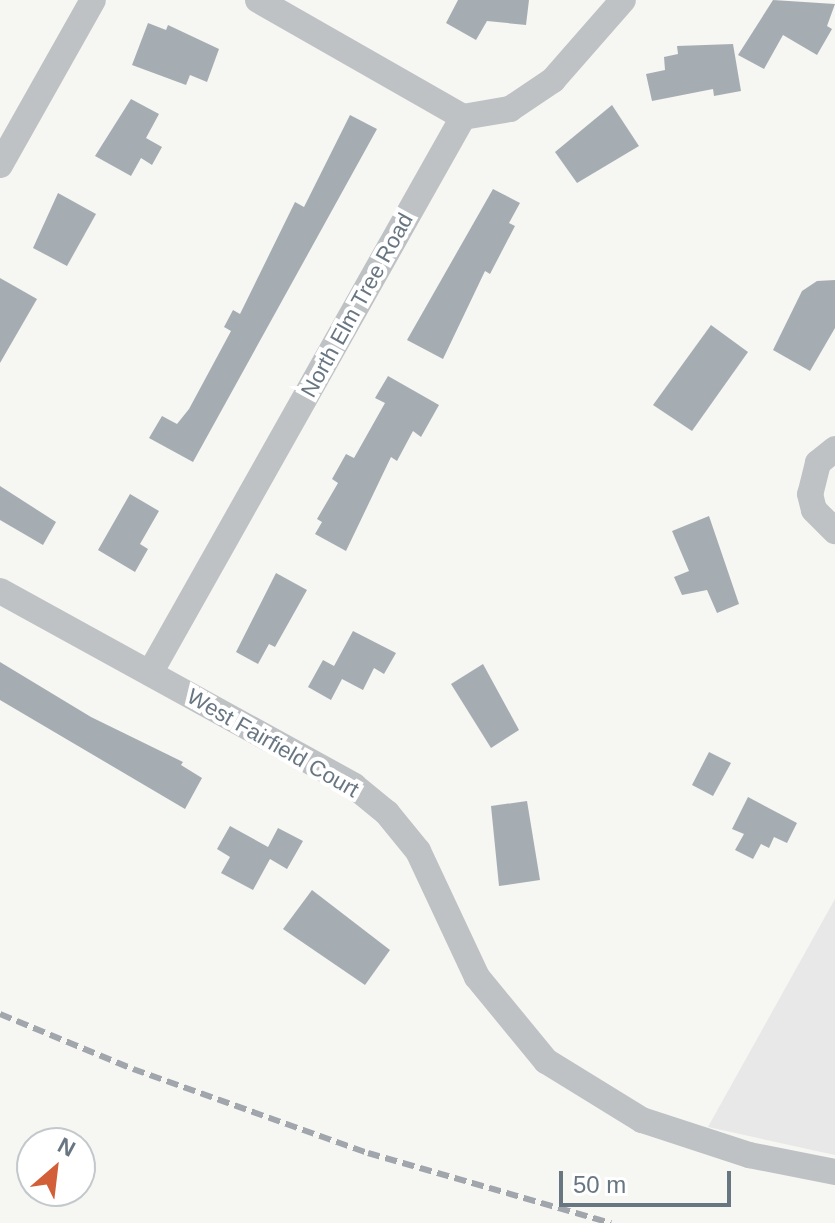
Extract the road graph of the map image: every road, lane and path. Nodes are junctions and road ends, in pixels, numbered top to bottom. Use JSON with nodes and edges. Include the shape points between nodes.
{"nodes":[{"id":1,"x":93,"y":0,"type":"edge"},
{"id":2,"x":258,"y":0,"type":"edge"},
{"id":3,"x":623,"y":0,"type":"edge"},
{"id":4,"x":463,"y":117,"type":"junction"},
{"id":5,"x":0,"y":165,"type":"edge"},
{"id":6,"x":835,"y":449,"type":"edge"},
{"id":7,"x":835,"y":531,"type":"edge"},
{"id":8,"x":0,"y":591,"type":"edge"},
{"id":9,"x":150,"y":673,"type":"junction"},
{"id":10,"x":835,"y":1172,"type":"edge"}],
"edges":[{"from":1,"to":5,"type":"street"},
{"from":2,"to":4,"type":"street"},
{"from":3,"to":4,"type":"street","via":[[553,80],[510,109]]},
{"from":4,"to":9,"type":"street","name":"North Elm Tree Road"},
{"from":6,"to":7,"type":"street","via":[[818,463],[810,494],[814,510]]},
{"from":8,"to":9,"type":"street","name":"West Fairfield Court"},
{"from":9,"to":10,"type":"street","name":"West Fairfield Court","via":[[354,786],[387,813],[418,851],[477,977],[546,1061],[642,1120],[749,1155]]}]}
